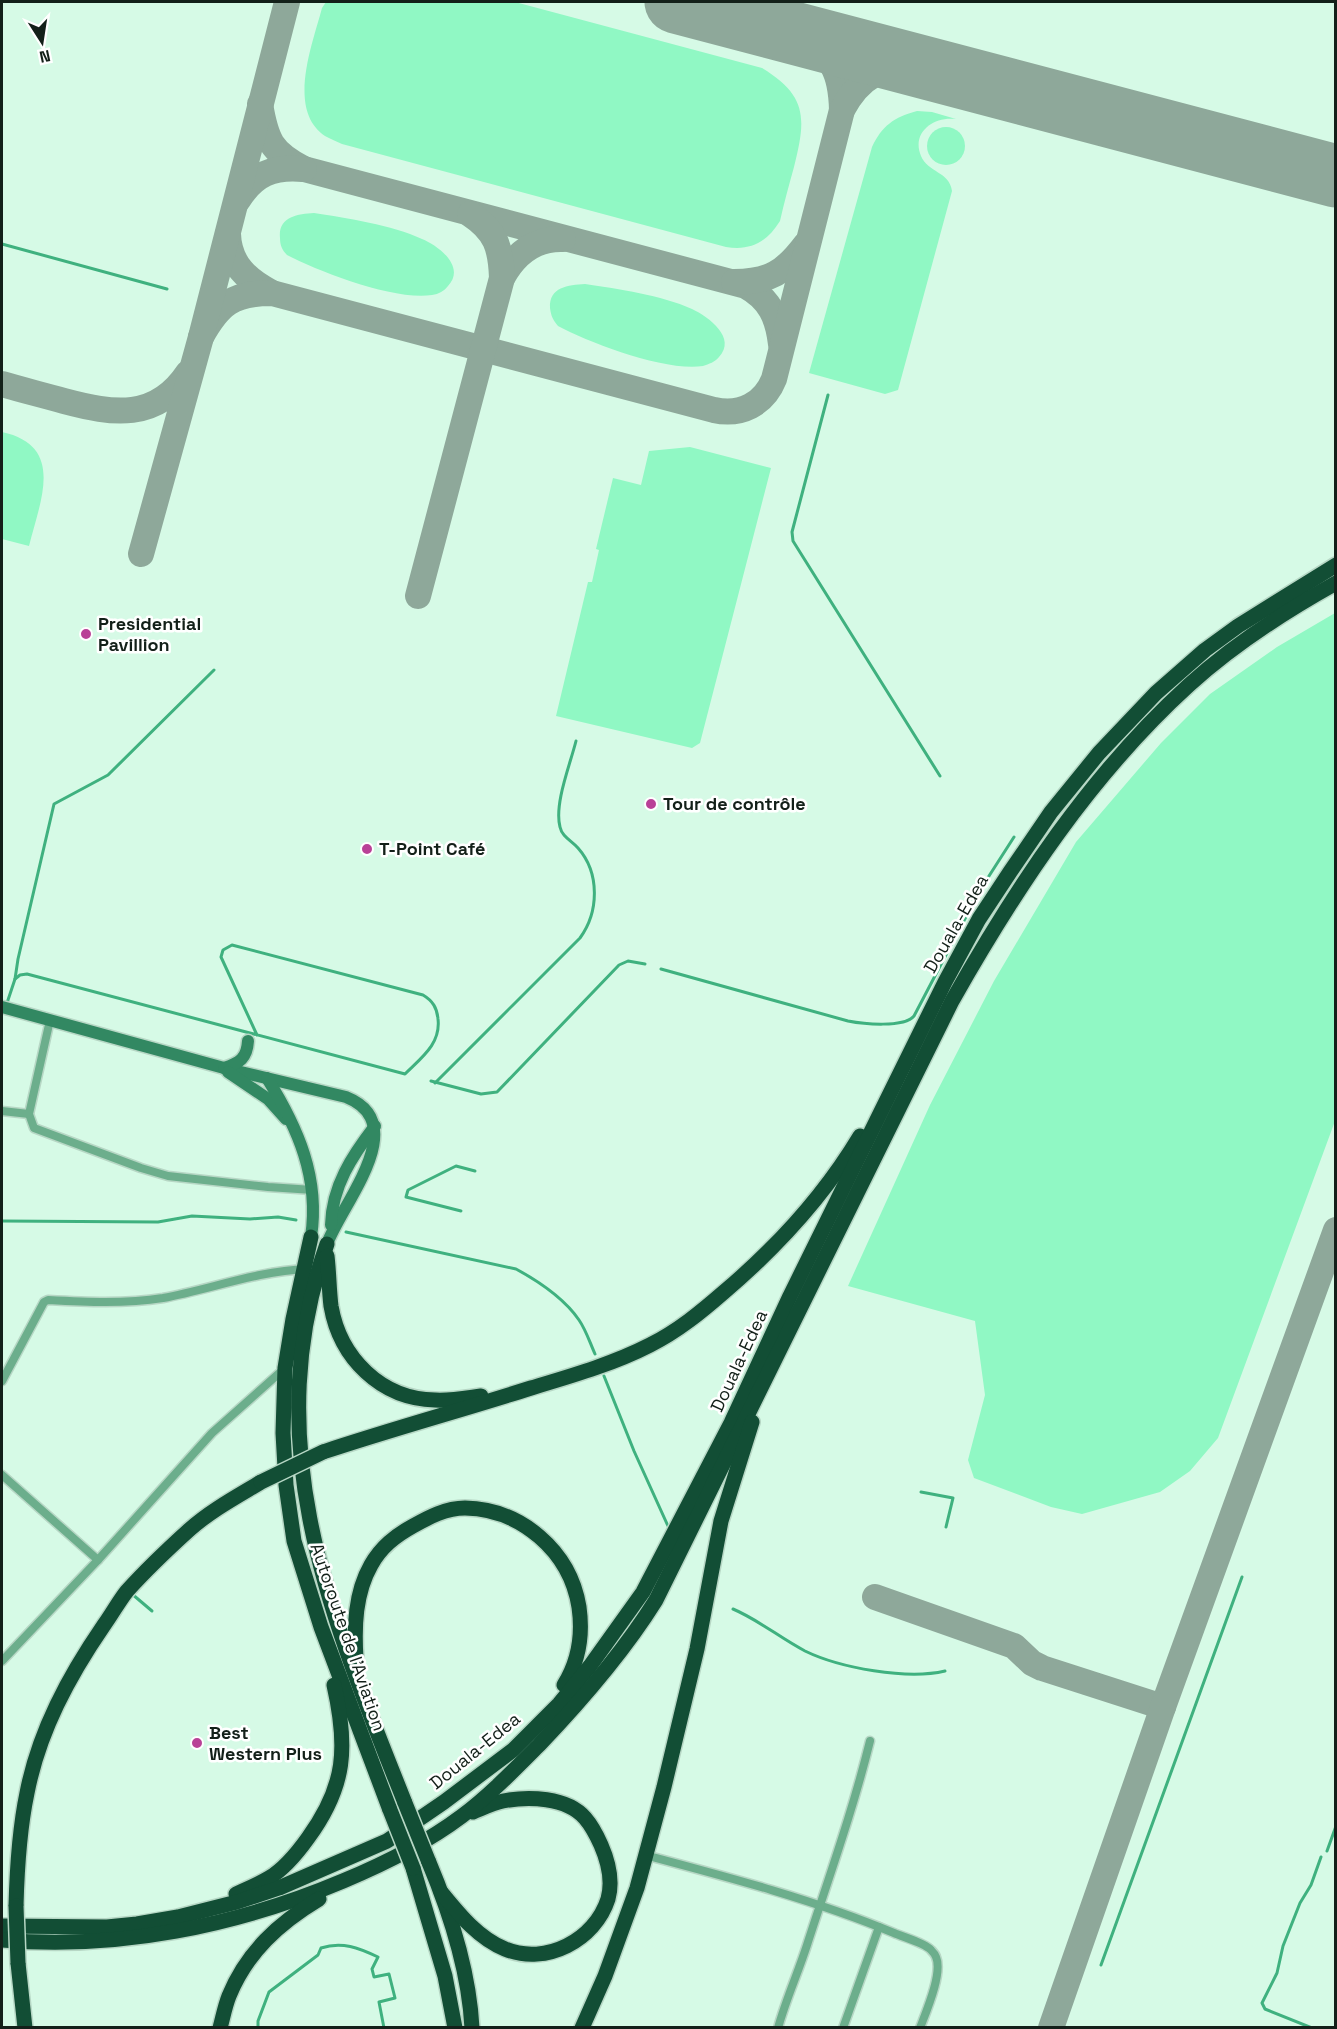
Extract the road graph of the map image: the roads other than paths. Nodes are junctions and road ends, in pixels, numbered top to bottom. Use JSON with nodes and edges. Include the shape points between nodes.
{"nodes":[{"id":1,"x":1335,"y":565,"type":"edge"},
{"id":2,"x":1335,"y":583,"type":"edge"},
{"id":3,"x":2,"y":1007,"type":"edge"},
{"id":4,"x":50,"y":1020,"type":"junction"},
{"id":5,"x":248,"y":1041,"type":"dead end"},
{"id":6,"x":914,"y":1042,"type":"junction"},
{"id":7,"x":219,"y":1066,"type":"junction"},
{"id":8,"x":267,"y":1078,"type":"junction"},
{"id":9,"x":2,"y":1111,"type":"edge"},
{"id":10,"x":29,"y":1114,"type":"junction"},
{"id":11,"x":298,"y":1133,"type":"junction"},
{"id":12,"x":313,"y":1190,"type":"junction"},
{"id":13,"x":311,"y":1237,"type":"joint"},
{"id":14,"x":329,"y":1238,"type":"junction"},
{"id":15,"x":312,"y":1269,"type":"junction"},
{"id":16,"x":285,"y":1368,"type":"junction"},
{"id":17,"x":766,"y":1379,"type":"junction"},
{"id":18,"x":2,"y":1381,"type":"edge"},
{"id":19,"x":515,"y":1393,"type":"junction"},
{"id":20,"x":2,"y":1475,"type":"edge"},
{"id":21,"x":98,"y":1560,"type":"junction"},
{"id":22,"x":321,"y":1627,"type":"junction"},
{"id":23,"x":2,"y":1661,"type":"edge"},
{"id":24,"x":357,"y":1682,"type":"junction"},
{"id":25,"x":870,"y":1741,"type":"dead end"},
{"id":26,"x":513,"y":1750,"type":"junction"},
{"id":27,"x":462,"y":1816,"type":"junction"},
{"id":28,"x":645,"y":1855,"type":"junction"},
{"id":29,"x":365,"y":1873,"type":"junction"},
{"id":30,"x":441,"y":1892,"type":"junction"},
{"id":31,"x":818,"y":1907,"type":"junction"},
{"id":32,"x":2,"y":1926,"type":"edge"},
{"id":33,"x":879,"y":1927,"type":"junction"},
{"id":34,"x":58,"y":1928,"type":"junction"},
{"id":35,"x":2,"y":1940,"type":"edge"},
{"id":36,"x":25,"y":2028,"type":"edge"},
{"id":37,"x":220,"y":2028,"type":"edge"},
{"id":38,"x":455,"y":2028,"type":"edge"},
{"id":39,"x":472,"y":2028,"type":"edge"},
{"id":40,"x":582,"y":2028,"type":"edge"},
{"id":41,"x":778,"y":2028,"type":"edge"},
{"id":42,"x":843,"y":2028,"type":"edge"},
{"id":43,"x":920,"y":2028,"type":"edge"}],
"edges":[{"from":1,"to":6,"type":"highway","name":"Douala-Edea","via":[[1205,650],[1156,693],[1099,753],[1051,812],[979,919]]},
{"from":2,"to":17,"type":"highway","name":"Douala-Edea","via":[[1246,640],[1190,684],[1112,764],[1063,825],[992,931],[952,1001]]},
{"from":3,"to":4,"type":"street"},
{"from":4,"to":7,"type":"street"},
{"from":4,"to":10,"type":"street"},
{"from":5,"to":7,"type":"street","via":[[243,1057],[232,1065]]},
{"from":6,"to":19,"type":"highway","via":[[844,1162],[820,1195],[751,1270],[675,1331],[651,1345]]},
{"from":6,"to":26,"type":"highway","name":"Douala-Edea","via":[[731,1423],[643,1592],[559,1704]]},
{"from":7,"to":8,"type":"street"},
{"from":7,"to":11,"type":"street","via":[[268,1099]]},
{"from":8,"to":11,"type":"street","name":"Autoroute de l'Aviation"},
{"from":8,"to":14,"type":"street","via":[[356,1101],[375,1126],[342,1176]]},
{"from":9,"to":10,"type":"street"},
{"from":10,"to":12,"type":"street","via":[[34,1128],[168,1176]]},
{"from":11,"to":12,"type":"street","name":"Autoroute de l'Aviation"},
{"from":12,"to":13,"type":"street","name":"Autoroute de l'Aviation"},
{"from":13,"to":15,"type":"highway","name":"Autoroute de l'Aviation"},
{"from":14,"to":15,"type":"highway","name":"Autoroute de l'Aviation"},
{"from":14,"to":19,"type":"highway","via":[[332,1308],[347,1350],[361,1369],[382,1386],[406,1396],[435,1400]]},
{"from":15,"to":16,"type":"highway","name":"Autoroute de l'Aviation"},
{"from":15,"to":18,"type":"street","via":[[232,1281],[162,1298],[48,1300]]},
{"from":15,"to":24,"type":"highway","name":"Autoroute de l'Aviation","via":[[300,1368],[299,1450],[316,1554]]},
{"from":16,"to":21,"type":"street","via":[[212,1433]]},
{"from":16,"to":22,"type":"highway","name":"Autoroute de l'Aviation","via":[[286,1485],[294,1541]]},
{"from":17,"to":27,"type":"highway","name":"Douala-Edea","via":[[669,1577],[640,1625],[564,1718]]},
{"from":17,"to":28,"type":"highway","via":[[721,1521],[697,1649]]},
{"from":19,"to":36,"type":"highway","bridge":true,"via":[[323,1452],[261,1482],[190,1529],[126,1592],[63,1690],[27,1790],[18,1843],[16,1906]]},
{"from":20,"to":21,"type":"street"},
{"from":21,"to":23,"type":"street"},
{"from":22,"to":34,"type":"highway","via":[[341,1715],[341,1766],[335,1793],[301,1848],[271,1877],[232,1896],[146,1918]]},
{"from":22,"to":38,"type":"highway","name":"Autoroute de l'Aviation","bridge":true,"via":[[413,1868],[445,1976]]},
{"from":24,"to":26,"type":"highway","via":[[356,1608],[370,1566],[385,1544],[433,1515],[464,1508],[496,1513],[546,1541],[576,1591],[581,1618],[573,1670],[554,1702]]},
{"from":24,"to":30,"type":"highway","name":"Autoroute de l'Aviation","bridge":true},
{"from":25,"to":31,"type":"street"},
{"from":26,"to":34,"type":"highway","name":"Douala-Edea","via":[[387,1841],[279,1888],[178,1917],[107,1927]]},
{"from":27,"to":29,"type":"highway","name":"Douala-Edea"},
{"from":27,"to":30,"type":"highway","via":[[503,1801],[529,1798],[568,1807],[584,1816],[596,1833],[610,1876],[608,1897],[599,1919],[583,1936],[561,1950],[528,1953],[505,1949],[477,1932]]},
{"from":28,"to":31,"type":"street"},
{"from":28,"to":40,"type":"highway","via":[[605,1976]]},
{"from":29,"to":35,"type":"highway","name":"Douala-Edea","via":[[256,1913],[150,1936],[43,1943]]},
{"from":29,"to":37,"type":"highway","via":[[291,1917],[260,1944],[228,1997]]},
{"from":30,"to":39,"type":"highway","name":"Autoroute de l'Aviation","via":[[463,1967]]},
{"from":31,"to":33,"type":"street"},
{"from":31,"to":41,"type":"street"},
{"from":32,"to":34,"type":"highway","name":"Douala-Edea"},
{"from":33,"to":42,"type":"street"},
{"from":33,"to":43,"type":"street","via":[[930,1949],[936,1958],[938,1966]]}]}
